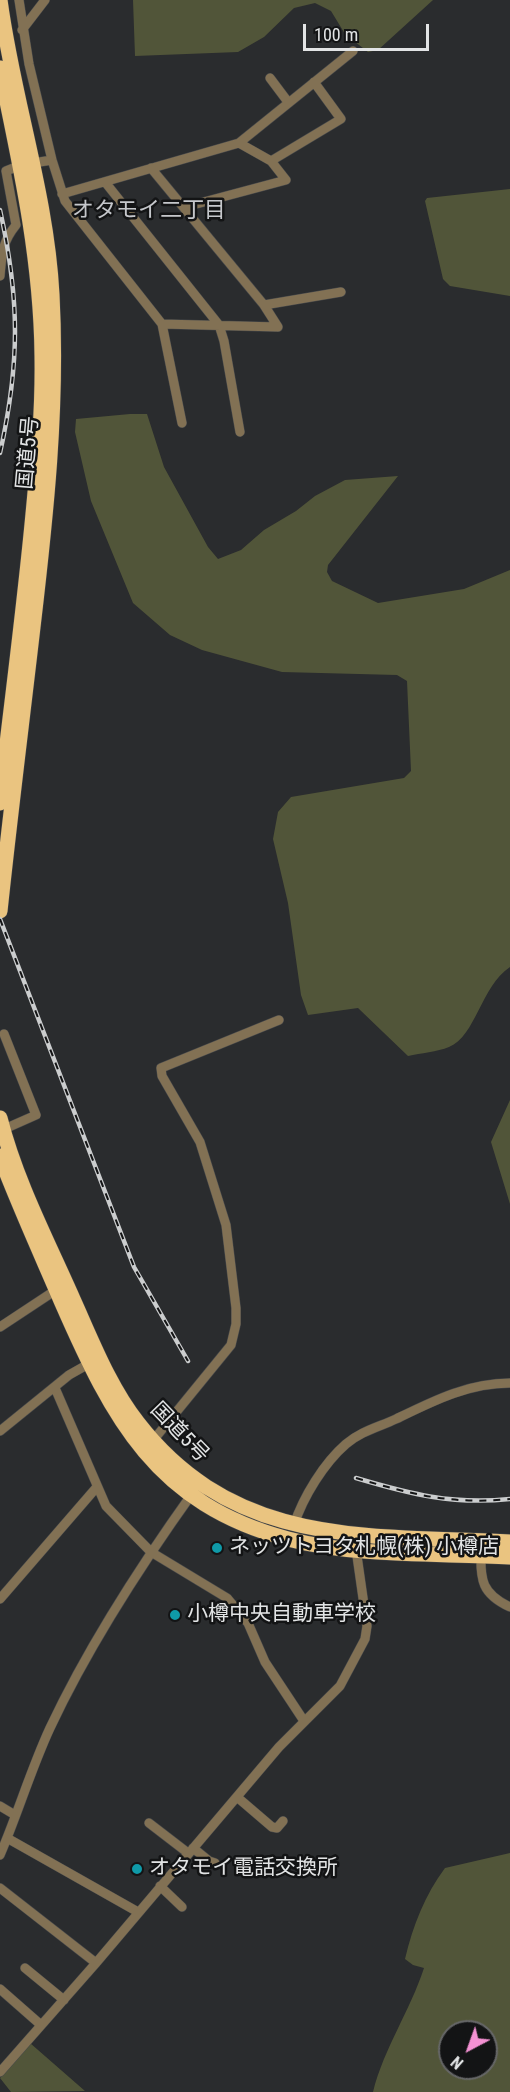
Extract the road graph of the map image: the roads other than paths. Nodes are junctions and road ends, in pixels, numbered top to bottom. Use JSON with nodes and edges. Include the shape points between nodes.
{"nodes":[{"id":1,"x":0,"y":0,"type":"edge"},
{"id":2,"x":19,"y":0,"type":"edge"},
{"id":3,"x":45,"y":0,"type":"edge"},
{"id":4,"x":22,"y":30,"type":"junction"},
{"id":5,"x":353,"y":51,"type":"dead end"},
{"id":6,"x":0,"y":69,"type":"edge"},
{"id":7,"x":270,"y":78,"type":"dead end"},
{"id":8,"x":314,"y":81,"type":"junction"},
{"id":9,"x":288,"y":102,"type":"junction"},
{"id":10,"x":239,"y":143,"type":"junction"},
{"id":11,"x":52,"y":160,"type":"junction"},
{"id":12,"x":271,"y":161,"type":"junction"},
{"id":13,"x":27,"y":164,"type":"junction"},
{"id":14,"x":151,"y":168,"type":"junction"},
{"id":15,"x":105,"y":182,"type":"junction"},
{"id":16,"x":62,"y":194,"type":"junction"},
{"id":17,"x":185,"y":207,"type":"junction"},
{"id":18,"x":0,"y":276,"type":"edge"},
{"id":19,"x":340,"y":292,"type":"dead end"},
{"id":20,"x":264,"y":305,"type":"junction"},
{"id":21,"x":162,"y":324,"type":"junction"},
{"id":22,"x":219,"y":325,"type":"junction"},
{"id":23,"x":182,"y":423,"type":"dead end"},
{"id":24,"x":240,"y":432,"type":"dead end"},
{"id":25,"x":0,"y":803,"type":"edge"},
{"id":26,"x":0,"y":911,"type":"edge"},
{"id":27,"x":279,"y":1020,"type":"dead end"},
{"id":28,"x":4,"y":1034,"type":"dead end"},
{"id":29,"x":1,"y":1126,"type":"edge"},
{"id":30,"x":0,"y":1156,"type":"edge"},
{"id":31,"x":62,"y":1287,"type":"junction"},
{"id":32,"x":0,"y":1327,"type":"edge"},
{"id":33,"x":94,"y":1361,"type":"junction"},
{"id":34,"x":510,"y":1383,"type":"edge"},
{"id":35,"x":55,"y":1388,"type":"junction"},
{"id":36,"x":0,"y":1431,"type":"edge"},
{"id":37,"x":148,"y":1446,"type":"junction"},
{"id":38,"x":96,"y":1488,"type":"junction"},
{"id":39,"x":195,"y":1490,"type":"junction"},
{"id":40,"x":294,"y":1526,"type":"junction"},
{"id":41,"x":354,"y":1542,"type":"junction"},
{"id":42,"x":510,"y":1542,"type":"edge"},
{"id":43,"x":482,"y":1548,"type":"junction"},
{"id":44,"x":152,"y":1552,"type":"junction"},
{"id":45,"x":510,"y":1557,"type":"edge"},
{"id":46,"x":0,"y":1599,"type":"edge"},
{"id":47,"x":510,"y":1607,"type":"edge"},
{"id":48,"x":304,"y":1721,"type":"junction"},
{"id":49,"x":237,"y":1797,"type":"junction"},
{"id":50,"x":0,"y":1806,"type":"edge"},
{"id":51,"x":15,"y":1815,"type":"junction"},
{"id":52,"x":284,"y":1821,"type":"dead end"},
{"id":53,"x":149,"y":1823,"type":"dead end"},
{"id":54,"x":7,"y":1838,"type":"junction"},
{"id":55,"x":190,"y":1850,"type":"junction"},
{"id":56,"x":0,"y":1855,"type":"edge"},
{"id":57,"x":215,"y":1863,"type":"dead end"},
{"id":58,"x":160,"y":1886,"type":"junction"},
{"id":59,"x":0,"y":1888,"type":"edge"},
{"id":60,"x":182,"y":1907,"type":"dead end"},
{"id":61,"x":138,"y":1912,"type":"junction"},
{"id":62,"x":96,"y":1963,"type":"junction"},
{"id":63,"x":25,"y":1968,"type":"dead end"},
{"id":64,"x":1,"y":1992,"type":"edge"},
{"id":65,"x":64,"y":2000,"type":"junction"},
{"id":66,"x":41,"y":2025,"type":"junction"},
{"id":67,"x":0,"y":2072,"type":"edge"}],
"edges":[{"from":1,"to":13,"type":"highway","name":"国道5号"},
{"from":2,"to":4,"type":"street"},
{"from":3,"to":4,"type":"street"},
{"from":4,"to":11,"type":"street"},
{"from":5,"to":8,"type":"street"},
{"from":6,"to":13,"type":"highway","name":"国道5号"},
{"from":7,"to":9,"type":"street"},
{"from":8,"to":9,"type":"street"},
{"from":8,"to":12,"type":"street","via":[[341,118]]},
{"from":9,"to":10,"type":"street"},
{"from":10,"to":12,"type":"street"},
{"from":10,"to":14,"type":"street"},
{"from":11,"to":13,"type":"street"},
{"from":11,"to":16,"type":"street"},
{"from":12,"to":17,"type":"street","via":[[286,180]]},
{"from":13,"to":18,"type":"street","via":[[6,171],[16,225],[1,250]]},
{"from":13,"to":25,"type":"highway","name":"国道5号","via":[[39,293],[42,415]]},
{"from":13,"to":26,"type":"highway","name":"国道5号","via":[[52,293],[54,415]]},
{"from":14,"to":15,"type":"street"},
{"from":14,"to":17,"type":"street"},
{"from":15,"to":16,"type":"street"},
{"from":15,"to":22,"type":"street"},
{"from":16,"to":21,"type":"street"},
{"from":17,"to":20,"type":"street"},
{"from":19,"to":20,"type":"street"},
{"from":20,"to":22,"type":"street","via":[[278,327]]},
{"from":21,"to":22,"type":"street"},
{"from":21,"to":23,"type":"street"},
{"from":22,"to":24,"type":"street"},
{"from":27,"to":37,"type":"street","via":[[161,1068],[200,1142],[216,1189],[226,1225],[236,1324],[231,1345]]},
{"from":28,"to":29,"type":"street","via":[[36,1115]]},
{"from":29,"to":31,"type":"highway","name":"国道5号"},
{"from":30,"to":31,"type":"highway","name":"国道5号"},
{"from":31,"to":32,"type":"street"},
{"from":31,"to":33,"type":"highway","name":"国道5号"},
{"from":33,"to":35,"type":"street"},
{"from":33,"to":37,"type":"highway","name":"国道5号","via":[[113,1409]]},
{"from":34,"to":40,"type":"street","via":[[471,1387],[365,1431],[346,1444],[325,1468]]},
{"from":35,"to":36,"type":"street"},
{"from":35,"to":38,"type":"street"},
{"from":37,"to":39,"type":"highway","name":"国道5号"},
{"from":38,"to":44,"type":"street","via":[[113,1514]]},
{"from":38,"to":46,"type":"street"},
{"from":39,"to":40,"type":"highway","name":"国道5号"},
{"from":39,"to":41,"type":"highway","name":"国道5号","via":[[219,1513],[252,1528],[290,1539]]},
{"from":39,"to":44,"type":"street"},
{"from":40,"to":41,"type":"highway","name":"国道5号"},
{"from":41,"to":43,"type":"highway","name":"国道5号"},
{"from":41,"to":48,"type":"street","via":[[367,1626],[365,1640],[340,1686]]},
{"from":42,"to":43,"type":"highway","name":"国道5号"},
{"from":43,"to":45,"type":"highway","name":"国道5号"},
{"from":43,"to":47,"type":"street","via":[[481,1580],[488,1592]]},
{"from":44,"to":48,"type":"street","via":[[228,1598],[248,1623],[265,1662]]},
{"from":44,"to":51,"type":"street","via":[[70,1687]]},
{"from":48,"to":49,"type":"street"},
{"from":49,"to":52,"type":"street","via":[[272,1827],[277,1828]]},
{"from":49,"to":55,"type":"street"},
{"from":50,"to":51,"type":"street"},
{"from":51,"to":54,"type":"street"},
{"from":53,"to":55,"type":"street"},
{"from":54,"to":56,"type":"street"},
{"from":54,"to":61,"type":"street"},
{"from":55,"to":57,"type":"street"},
{"from":55,"to":58,"type":"street"},
{"from":58,"to":60,"type":"street"},
{"from":58,"to":61,"type":"street"},
{"from":59,"to":62,"type":"street"},
{"from":61,"to":62,"type":"street"},
{"from":62,"to":65,"type":"street"},
{"from":63,"to":65,"type":"street"},
{"from":64,"to":66,"type":"street"},
{"from":65,"to":66,"type":"street"},
{"from":66,"to":67,"type":"street"}]}
